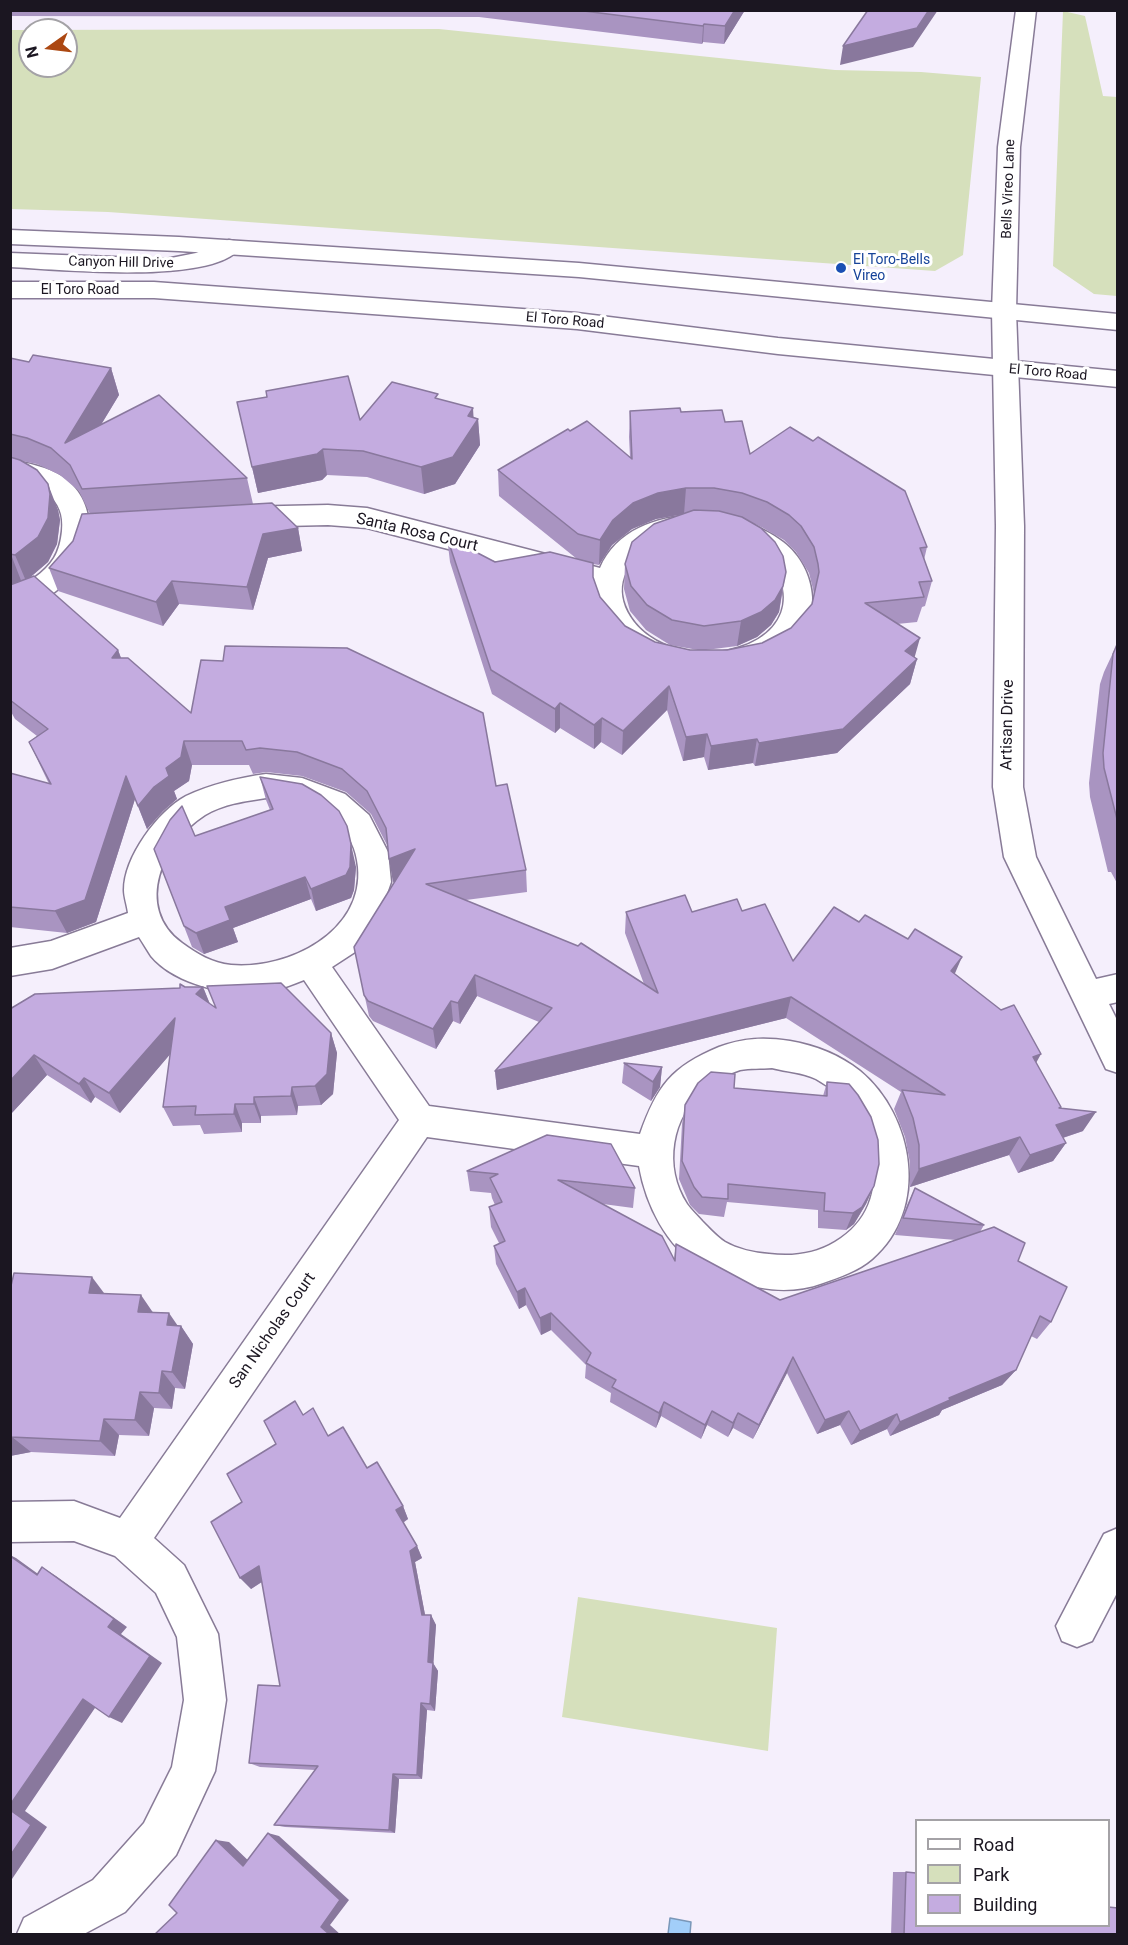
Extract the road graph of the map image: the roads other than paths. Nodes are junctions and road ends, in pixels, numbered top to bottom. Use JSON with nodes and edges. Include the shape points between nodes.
{"nodes":[{"id":1,"x":1026,"y":10,"type":"edge"},
{"id":2,"x":10,"y":237,"type":"edge"},
{"id":3,"x":229,"y":247,"type":"junction"},
{"id":4,"x":10,"y":260,"type":"edge"},
{"id":5,"x":10,"y":290,"type":"edge"},
{"id":6,"x":1004,"y":311,"type":"junction"},
{"id":7,"x":1118,"y":322,"type":"edge"},
{"id":8,"x":1004,"y":369,"type":"junction"},
{"id":9,"x":1118,"y":379,"type":"edge"},
{"id":10,"x":10,"y":469,"type":"edge"},
{"id":11,"x":216,"y":519,"type":"edge"},
{"id":12,"x":608,"y":580,"type":"junction"},
{"id":13,"x":10,"y":604,"type":"edge"},
{"id":14,"x":146,"y":920,"type":"junction"},
{"id":15,"x":10,"y":962,"type":"edge"},
{"id":16,"x":311,"y":964,"type":"junction"},
{"id":17,"x":1103,"y":992,"type":"edge"},
{"id":18,"x":1118,"y":1058,"type":"edge"},
{"id":19,"x":419,"y":1120,"type":"junction"},
{"id":20,"x":654,"y":1152,"type":"junction"},
{"id":21,"x":10,"y":1522,"type":"edge"},
{"id":22,"x":128,"y":1541,"type":"junction"},
{"id":23,"x":1118,"y":1548,"type":"edge"},
{"id":24,"x":1077,"y":1626,"type":"dead end"},
{"id":25,"x":40,"y":1935,"type":"edge"}],
"edges":[{"from":1,"to":6,"type":"street","name":"Bells Vireo Lane","via":[[1009,147]]},
{"from":2,"to":3,"type":"street"},
{"from":3,"to":4,"type":"street","name":"Canyon Hill Drive","via":[[202,259],[166,266]]},
{"from":3,"to":6,"type":"street","via":[[579,270]]},
{"from":5,"to":8,"type":"street","name":"El Toro Road","via":[[154,290],[576,321]]},
{"from":6,"to":7,"type":"street"},
{"from":6,"to":8,"type":"street","name":"Bells Vireo Lane"},
{"from":8,"to":9,"type":"street","name":"El Toro Road"},
{"from":8,"to":17,"type":"street","name":"Artisan Drive","via":[[1010,526],[1008,787],[1020,856]]},
{"from":10,"to":13,"type":"street","via":[[29,472],[55,484],[90,526],[57,574],[32,594]]},
{"from":11,"to":12,"type":"street","name":"Santa Rosa Court","via":[[273,515],[367,518]]},
{"from":12,"to":12,"type":"street","via":[[608,603],[619,626],[639,645],[667,658],[699,665],[732,663],[761,653],[783,637],[797,615],[800,592],[792,569],[776,549],[751,534],[722,525],[691,524],[653,533],[617,558]]},
{"from":14,"to":15,"type":"street","via":[[52,956]]},
{"from":14,"to":16,"type":"street","via":[[164,948],[193,969],[231,979],[271,978]]},
{"from":14,"to":16,"type":"street","via":[[140,889],[148,858],[167,830],[195,806],[229,792],[266,786],[302,790],[334,803],[358,824],[372,852],[375,882],[364,914],[343,942]]},
{"from":16,"to":19,"type":"street"},
{"from":17,"to":18,"type":"street","name":"Artisan Drive"},
{"from":19,"to":20,"type":"street"},
{"from":19,"to":22,"type":"street","name":"San Nicholas Court"},
{"from":20,"to":20,"type":"street","via":[[660,1191],[680,1226],[712,1255],[753,1271],[797,1274],[836,1262],[868,1238],[888,1204],[894,1166],[886,1132],[868,1102],[841,1077],[808,1060],[772,1053],[737,1056],[695,1076],[678,1091],[661,1119]]},
{"from":21,"to":22,"type":"street","via":[[74,1521]]},
{"from":22,"to":25,"type":"street","via":[[170,1579],[197,1634],[205,1700],[193,1771],[160,1839],[109,1896]]},
{"from":23,"to":24,"type":"street"}]}
